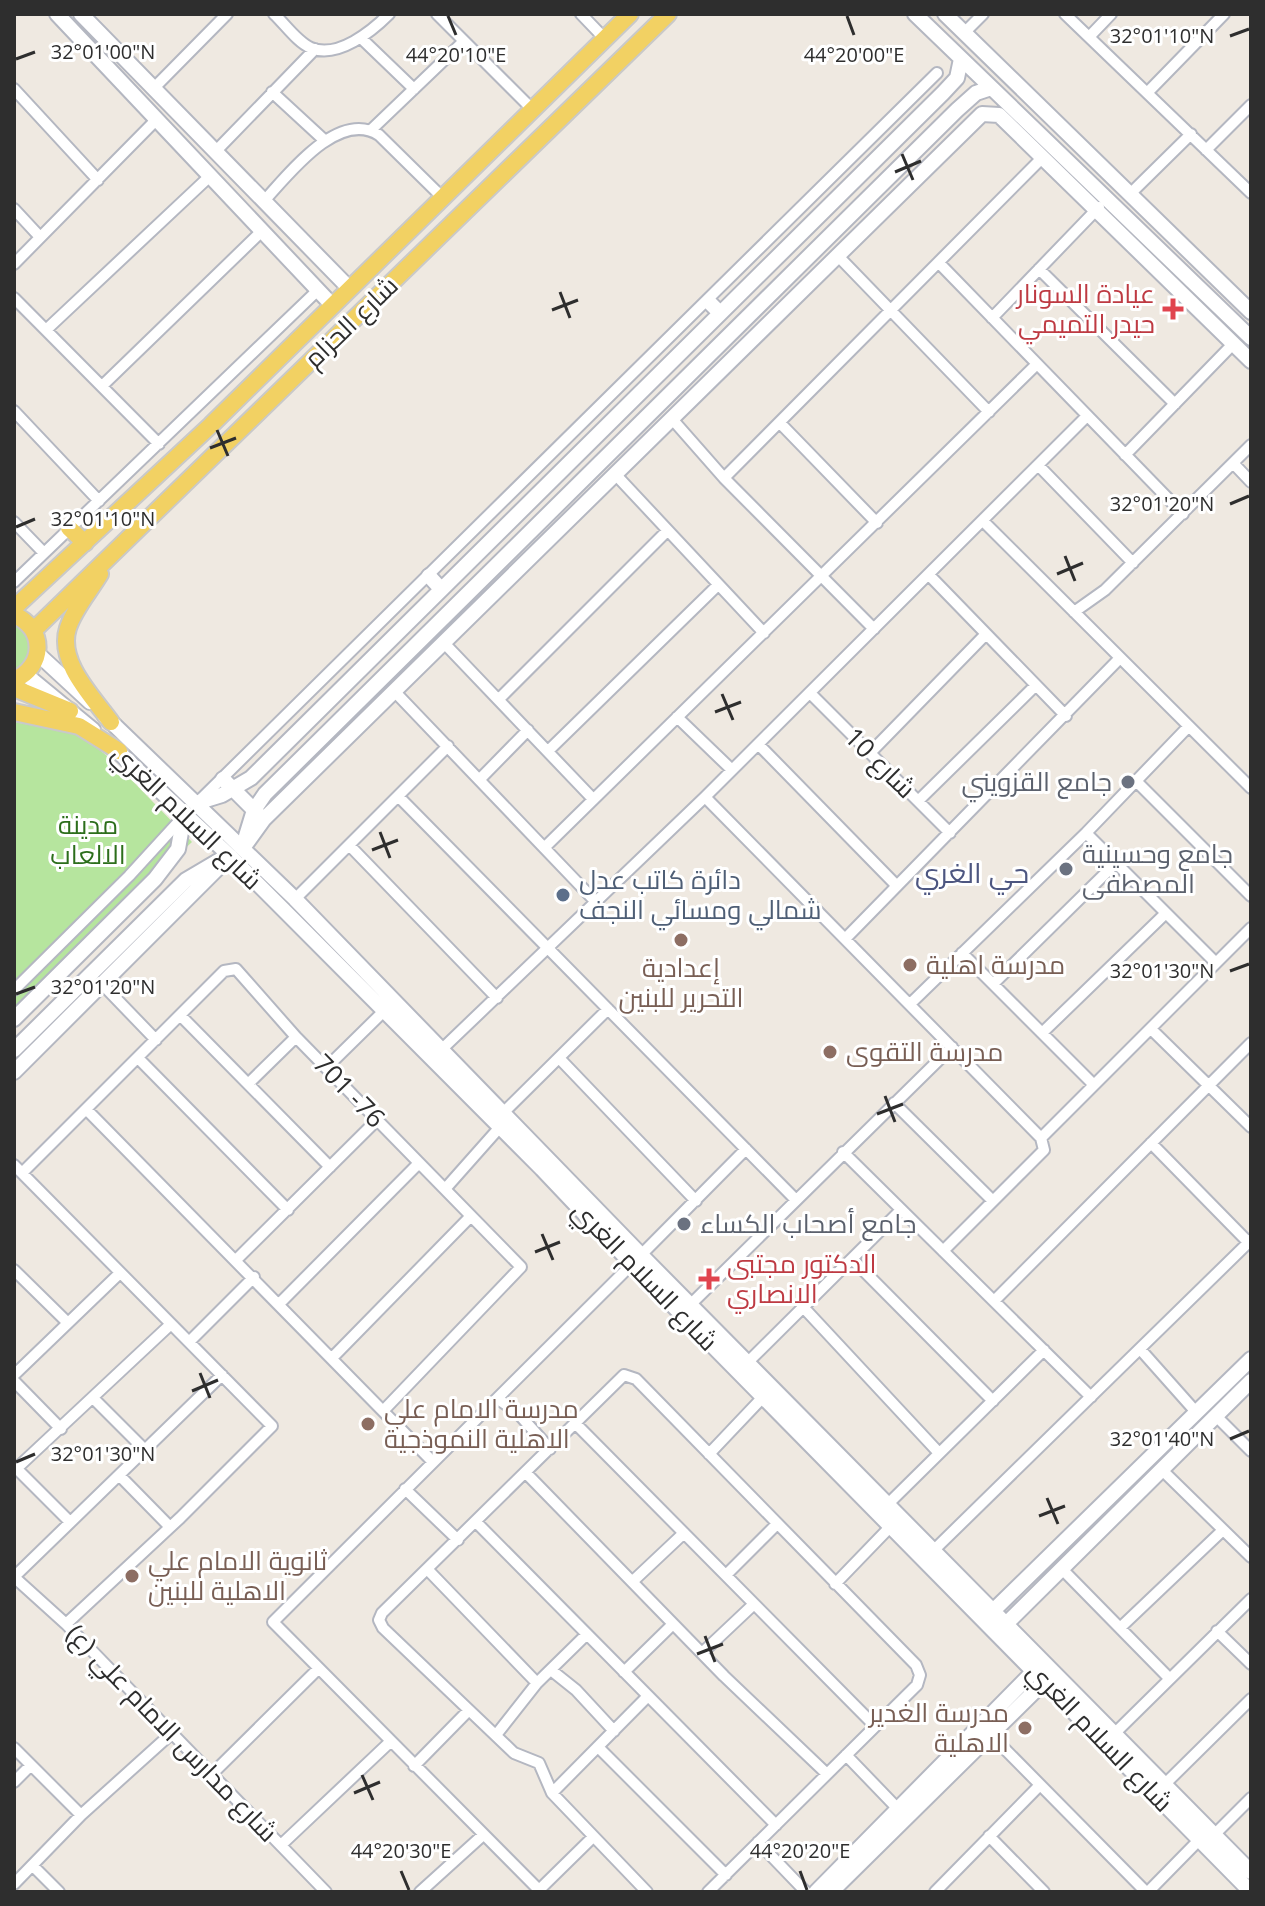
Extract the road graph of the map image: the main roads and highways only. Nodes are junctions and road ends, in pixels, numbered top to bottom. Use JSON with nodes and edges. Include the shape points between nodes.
{"nodes":[{"id":1,"x":630,"y":14,"type":"edge"},
{"id":2,"x":668,"y":14,"type":"edge"},
{"id":3,"x":599,"y":45,"type":"junction"},
{"id":4,"x":612,"y":68,"type":"junction"},
{"id":5,"x":563,"y":80,"type":"junction"},
{"id":6,"x":580,"y":99,"type":"junction"},
{"id":7,"x":250,"y":387,"type":"junction"},
{"id":8,"x":243,"y":427,"type":"junction"},
{"id":9,"x":69,"y":528,"type":"road end"},
{"id":10,"x":85,"y":543,"type":"junction"},
{"id":11,"x":111,"y":555,"type":"junction"},
{"id":12,"x":43,"y":583,"type":"junction"},
{"id":13,"x":14,"y":598,"type":"edge"},
{"id":14,"x":14,"y":608,"type":"edge"},
{"id":15,"x":14,"y":615,"type":"edge"},
{"id":16,"x":34,"y":630,"type":"junction"},
{"id":17,"x":20,"y":677,"type":"edge"},
{"id":18,"x":14,"y":688,"type":"edge"},
{"id":19,"x":70,"y":711,"type":"road end"},
{"id":20,"x":14,"y":712,"type":"edge"},
{"id":21,"x":111,"y":722,"type":"road end"},
{"id":22,"x":119,"y":751,"type":"road end"}],
"edges":[{"from":1,"to":3,"type":"main road","name":"شارع الحزام"},
{"from":2,"to":4,"type":"main road","name":"شارع الحزام"},
{"from":3,"to":4,"type":"main road","via":[[592,62],[597,70]]},
{"from":3,"to":5,"type":"main road","name":"شارع الحزام"},
{"from":4,"to":6,"type":"main road","name":"شارع الحزام"},
{"from":5,"to":6,"type":"main road","via":[[579,81]]},
{"from":5,"to":7,"type":"main road","name":"شارع الحزام"},
{"from":6,"to":8,"type":"main road","name":"شارع الحزام"},
{"from":7,"to":8,"type":"main road","via":[[224,421],[228,431]]},
{"from":7,"to":10,"type":"main road","name":"شارع الحزام"},
{"from":8,"to":11,"type":"main road","name":"شارع الحزام"},
{"from":9,"to":10,"type":"main road"},
{"from":10,"to":12,"type":"main road","name":"شارع الحزام"},
{"from":11,"to":16,"type":"main road","name":"شارع الحزام"},
{"from":11,"to":21,"type":"main road","via":[[68,629],[66,648]]},
{"from":12,"to":13,"type":"main road"},
{"from":12,"to":14,"type":"main road","name":"شارع الحزام"},
{"from":15,"to":16,"type":"main road"},
{"from":16,"to":17,"type":"main road","via":[[38,654]]},
{"from":18,"to":19,"type":"main road"},
{"from":20,"to":22,"type":"main road","via":[[79,726]]}]}
